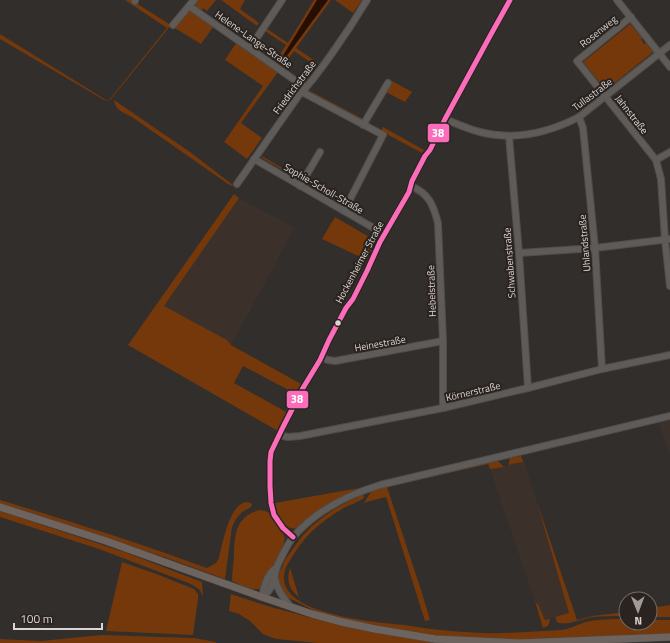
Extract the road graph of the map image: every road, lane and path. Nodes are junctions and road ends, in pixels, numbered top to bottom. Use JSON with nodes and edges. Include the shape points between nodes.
{"nodes":[{"id":1,"x":194,"y":0,"type":"edge"},
{"id":2,"x":282,"y":0,"type":"edge"},
{"id":3,"x":367,"y":0,"type":"edge"},
{"id":4,"x":510,"y":0,"type":"edge"},
{"id":5,"x":617,"y":0,"type":"edge"},
{"id":6,"x":189,"y":6,"type":"junction"},
{"id":7,"x":631,"y":18,"type":"junction"},
{"id":8,"x":173,"y":25,"type":"dead end"},
{"id":9,"x":670,"y":45,"type":"edge"},
{"id":10,"x":250,"y":48,"type":"junction"},
{"id":11,"x":659,"y":53,"type":"junction"},
{"id":12,"x":577,"y":60,"type":"joint"},
{"id":13,"x":670,"y":67,"type":"edge"},
{"id":14,"x":388,"y":83,"type":"dead end"},
{"id":15,"x":304,"y":90,"type":"junction"},
{"id":16,"x":606,"y":97,"type":"junction"},
{"id":17,"x":579,"y":117,"type":"junction"},
{"id":18,"x":445,"y":119,"type":"junction"},
{"id":19,"x":363,"y":125,"type":"junction"},
{"id":20,"x":509,"y":136,"type":"junction"},
{"id":21,"x":320,"y":152,"type":"dead end"},
{"id":22,"x":670,"y":152,"type":"edge"},
{"id":23,"x":254,"y":159,"type":"junction"},
{"id":24,"x":656,"y":160,"type":"junction"},
{"id":25,"x":237,"y":184,"type":"dead end"},
{"id":26,"x":300,"y":186,"type":"junction"},
{"id":27,"x":411,"y":186,"type":"junction"},
{"id":28,"x":344,"y":211,"type":"junction"},
{"id":29,"x":384,"y":234,"type":"junction"},
{"id":30,"x":668,"y":240,"type":"edge"},
{"id":31,"x":595,"y":248,"type":"junction"},
{"id":32,"x":519,"y":254,"type":"junction"},
{"id":33,"x":670,"y":286,"type":"edge"},
{"id":34,"x":443,"y":341,"type":"junction"},
{"id":35,"x":670,"y":355,"type":"edge"},
{"id":36,"x":321,"y":357,"type":"junction"},
{"id":37,"x":602,"y":369,"type":"junction"},
{"id":38,"x":528,"y":388,"type":"junction"},
{"id":39,"x":443,"y":408,"type":"junction"},
{"id":40,"x":669,"y":417,"type":"edge"},
{"id":41,"x":279,"y":435,"type":"junction"},
{"id":42,"x":0,"y":508,"type":"edge"},
{"id":43,"x":293,"y":537,"type":"junction"},
{"id":44,"x":276,"y":568,"type":"junction"},
{"id":45,"x":275,"y":579,"type":"junction"},
{"id":46,"x":262,"y":597,"type":"junction"},
{"id":47,"x":290,"y":606,"type":"junction"},
{"id":48,"x":670,"y":637,"type":"edge"}],
"edges":[{"from":1,"to":6,"type":"street"},
{"from":2,"to":10,"type":"street"},
{"from":3,"to":15,"type":"street","name":"Friedrichstraße"},
{"from":4,"to":18,"type":"street","name":"Hockenheimer Straße"},
{"from":5,"to":7,"type":"street"},
{"from":6,"to":8,"type":"street"},
{"from":6,"to":10,"type":"street","name":"Helene-Lange-Straße"},
{"from":7,"to":11,"type":"street"},
{"from":7,"to":12,"type":"street","name":"Rosenweg"},
{"from":9,"to":11,"type":"street","name":"Tullastraße"},
{"from":10,"to":15,"type":"street","name":"Helene-Lange-Straße"},
{"from":11,"to":13,"type":"street"},
{"from":11,"to":16,"type":"street","name":"Tullastraße"},
{"from":12,"to":16,"type":"street","name":"Jahnstraße"},
{"from":14,"to":19,"type":"street"},
{"from":15,"to":19,"type":"street","name":"Helene-Lange-Straße"},
{"from":15,"to":23,"type":"street","name":"Friedrichstraße"},
{"from":16,"to":17,"type":"street","name":"Tullastraße"},
{"from":16,"to":24,"type":"street","name":"Jahnstraße"},
{"from":17,"to":20,"type":"street","name":"Tullastraße","via":[[550,130]]},
{"from":17,"to":31,"type":"street","name":"Uhlandstraße","via":[[583,128]]},
{"from":18,"to":20,"type":"street","name":"Tullastraße","via":[[480,132]]},
{"from":18,"to":27,"type":"street","name":"Hockenheimer Straße"},
{"from":19,"to":28,"type":"street","name":"Helene-Lange-Straße","via":[[383,135]]},
{"from":20,"to":32,"type":"street","name":"Schwabenstraße"},
{"from":21,"to":26,"type":"street"},
{"from":22,"to":24,"type":"street"},
{"from":23,"to":25,"type":"street","name":"Friedrichstraße"},
{"from":23,"to":26,"type":"street","name":"Sophie-Scholl-Straße"},
{"from":24,"to":30,"type":"street","via":[[661,179]]},
{"from":26,"to":28,"type":"street","name":"Sophie-Scholl-Straße"},
{"from":27,"to":29,"type":"street","name":"Hockenheimer Straße"},
{"from":27,"to":34,"type":"street","name":"Hebelstraße","via":[[427,196],[438,223]]},
{"from":28,"to":29,"type":"street","name":"Sophie-Scholl-Straße"},
{"from":29,"to":36,"type":"street","name":"Hockenheimer Straße","via":[[353,299]]},
{"from":30,"to":31,"type":"street"},
{"from":30,"to":33,"type":"street"},
{"from":31,"to":32,"type":"street"},
{"from":31,"to":37,"type":"street","name":"Uhlandstraße"},
{"from":32,"to":38,"type":"street","name":"Schwabenstraße"},
{"from":34,"to":36,"type":"street","name":"Heinestraße","via":[[335,361]]},
{"from":34,"to":39,"type":"street","name":"Hebelstraße"},
{"from":35,"to":37,"type":"street","name":"Körnerstraße"},
{"from":36,"to":41,"type":"street","name":"Hockenheimer Straße"},
{"from":37,"to":38,"type":"street","name":"Körnerstraße"},
{"from":38,"to":39,"type":"street","name":"Körnerstraße"},
{"from":39,"to":41,"type":"street","name":"Körnerstraße","via":[[300,436]]},
{"from":40,"to":43,"type":"street","via":[[364,490],[332,504]]},
{"from":41,"to":43,"type":"street","name":"Hockenheimer Straße","via":[[270,461],[271,503],[282,528]]},
{"from":42,"to":46,"type":"main road","via":[[106,541]]},
{"from":43,"to":44,"type":"street"},
{"from":44,"to":45,"type":"street"},
{"from":44,"to":46,"type":"street","via":[[272,571]]},
{"from":45,"to":46,"type":"street"},
{"from":45,"to":47,"type":"street","via":[[277,587]]},
{"from":46,"to":47,"type":"main road"},
{"from":47,"to":48,"type":"main road","via":[[342,622],[435,639],[520,643]]}]}
